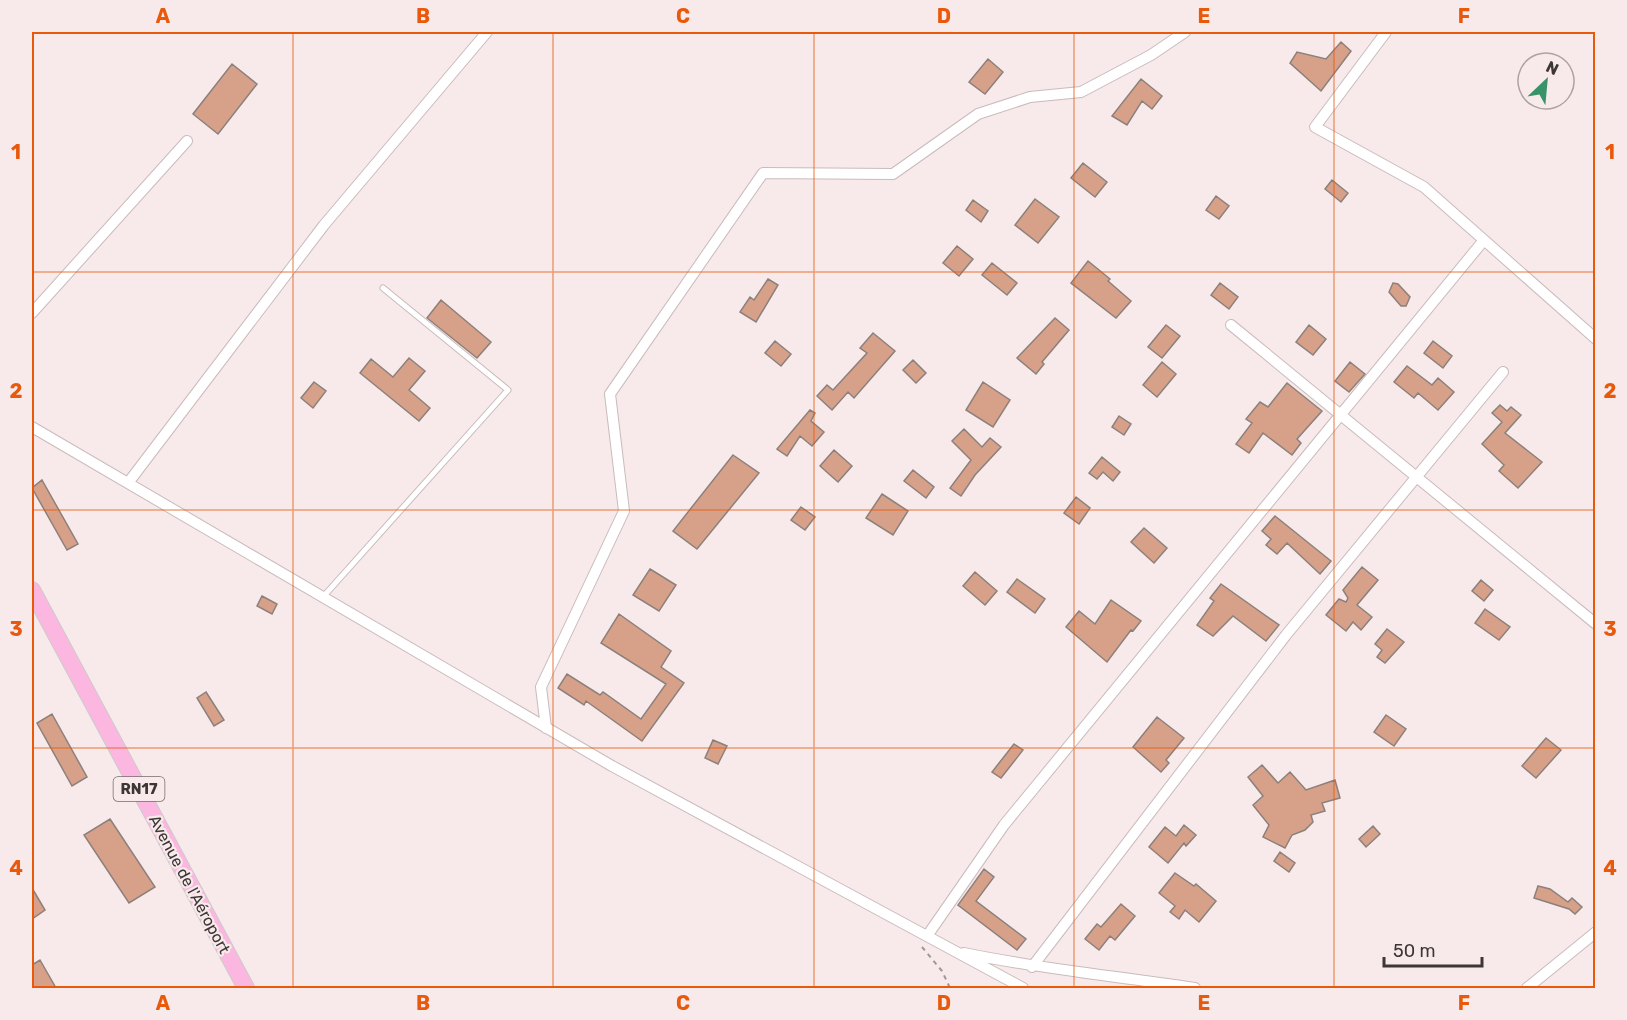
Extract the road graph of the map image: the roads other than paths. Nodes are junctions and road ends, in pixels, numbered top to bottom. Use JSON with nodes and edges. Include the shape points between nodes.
{"nodes":[{"id":1,"x":487,"y":32,"type":"edge"},
{"id":2,"x":1185,"y":32,"type":"edge"},
{"id":3,"x":1386,"y":32,"type":"edge"},
{"id":4,"x":187,"y":141,"type":"dead end"},
{"id":5,"x":1484,"y":240,"type":"junction"},
{"id":6,"x":383,"y":288,"type":"dead end"},
{"id":7,"x":32,"y":313,"type":"edge"},
{"id":8,"x":1231,"y":325,"type":"dead end"},
{"id":9,"x":1596,"y":339,"type":"edge"},
{"id":10,"x":1503,"y":372,"type":"dead end"},
{"id":11,"x":1340,"y":414,"type":"junction"},
{"id":12,"x":32,"y":427,"type":"edge"},
{"id":13,"x":1417,"y":477,"type":"junction"},
{"id":14,"x":128,"y":483,"type":"junction"},
{"id":15,"x":32,"y":590,"type":"edge"},
{"id":16,"x":322,"y":597,"type":"junction"},
{"id":17,"x":1596,"y":624,"type":"edge"},
{"id":18,"x":546,"y":728,"type":"junction"},
{"id":19,"x":1596,"y":932,"type":"edge"},
{"id":20,"x":927,"y":936,"type":"junction"},
{"id":21,"x":953,"y":950,"type":"junction"},
{"id":22,"x":1032,"y":967,"type":"junction"},
{"id":23,"x":246,"y":988,"type":"edge"},
{"id":24,"x":1023,"y":988,"type":"edge"},
{"id":25,"x":1194,"y":988,"type":"edge"},
{"id":26,"x":1527,"y":988,"type":"edge"}],
"edges":[{"from":1,"to":14,"type":"street","via":[[324,225]]},
{"from":2,"to":18,"type":"street","via":[[1081,92],[1030,97],[978,114],[893,174],[763,173],[610,394],[624,511],[541,687]]},
{"from":3,"to":5,"type":"street","via":[[1315,127],[1424,187]]},
{"from":4,"to":7,"type":"street"},
{"from":5,"to":9,"type":"street"},
{"from":5,"to":11,"type":"street"},
{"from":6,"to":16,"type":"lane","via":[[508,390]]},
{"from":8,"to":11,"type":"street"},
{"from":10,"to":13,"type":"street"},
{"from":11,"to":13,"type":"street"},
{"from":11,"to":20,"type":"street","via":[[1004,825]]},
{"from":12,"to":14,"type":"street"},
{"from":13,"to":17,"type":"street"},
{"from":13,"to":22,"type":"street","via":[[1286,635]]},
{"from":14,"to":16,"type":"street"},
{"from":15,"to":23,"type":"main road","name":"Avenue de l'Aéroport","number":"RN17"},
{"from":16,"to":18,"type":"street"},
{"from":18,"to":20,"type":"street"},
{"from":19,"to":26,"type":"street"},
{"from":20,"to":21,"type":"street"},
{"from":21,"to":22,"type":"street"},
{"from":21,"to":24,"type":"street"},
{"from":22,"to":25,"type":"street"}]}
